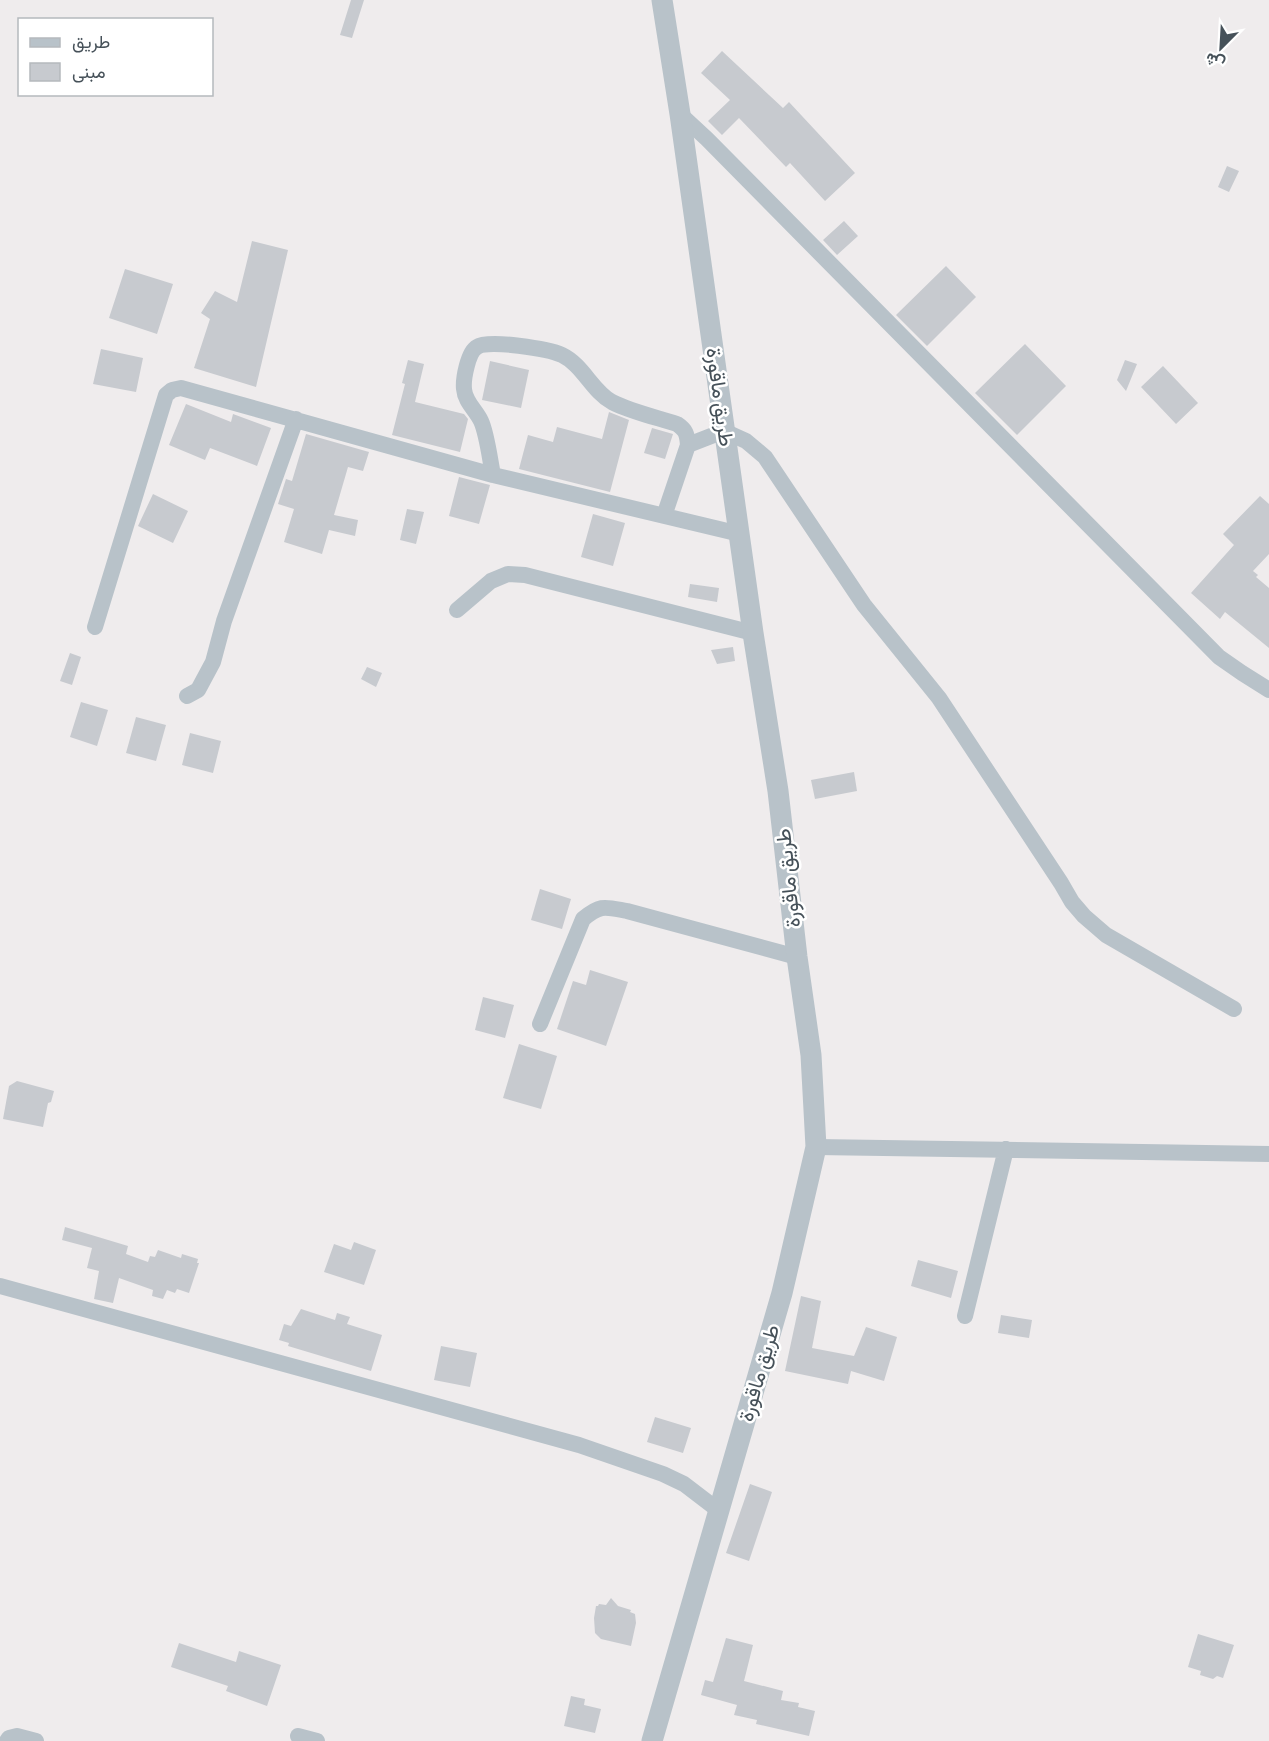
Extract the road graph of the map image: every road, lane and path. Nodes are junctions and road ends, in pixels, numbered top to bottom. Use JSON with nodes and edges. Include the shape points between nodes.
{"nodes":[{"id":1,"x":662,"y":0,"type":"edge"},
{"id":2,"x":680,"y":114,"type":"junction"},
{"id":3,"x":296,"y":419,"type":"junction"},
{"id":4,"x":724,"y":431,"type":"junction"},
{"id":5,"x":688,"y":445,"type":"junction"},
{"id":6,"x":493,"y":475,"type":"junction"},
{"id":7,"x":663,"y":516,"type":"junction"},
{"id":8,"x":740,"y":534,"type":"junction"},
{"id":9,"x":457,"y":610,"type":"dead end"},
{"id":10,"x":95,"y":627,"type":"dead end"},
{"id":11,"x":753,"y":633,"type":"junction"},
{"id":12,"x":1269,"y":690,"type":"edge"},
{"id":13,"x":187,"y":696,"type":"dead end"},
{"id":14,"x":796,"y":957,"type":"junction"},
{"id":15,"x":1234,"y":1009,"type":"dead end"},
{"id":16,"x":540,"y":1024,"type":"dead end"},
{"id":17,"x":816,"y":1147,"type":"junction"},
{"id":18,"x":1006,"y":1149,"type":"junction"},
{"id":19,"x":1269,"y":1154,"type":"edge"},
{"id":20,"x":0,"y":1286,"type":"edge"},
{"id":21,"x":965,"y":1316,"type":"dead end"},
{"id":22,"x":718,"y":1510,"type":"junction"},
{"id":23,"x":298,"y":1736,"type":"dead end"},
{"id":24,"x":7,"y":1741,"type":"edge"},
{"id":25,"x":36,"y":1741,"type":"edge"},
{"id":26,"x":317,"y":1741,"type":"edge"},
{"id":27,"x":652,"y":1741,"type":"edge"}],
"edges":[{"from":1,"to":2,"type":"street","name":"طريق ماقورة"},
{"from":2,"to":4,"type":"street","name":"طريق ماقورة"},
{"from":2,"to":12,"type":"street","via":[[1220,657]]},
{"from":3,"to":6,"type":"street"},
{"from":3,"to":10,"type":"street","via":[[181,388],[166,395]]},
{"from":3,"to":13,"type":"street","via":[[213,662],[198,690]]},
{"from":4,"to":5,"type":"street"},
{"from":4,"to":8,"type":"street","name":"طريق ماقورة"},
{"from":4,"to":15,"type":"street","via":[[747,441],[765,457],[864,605],[939,698],[1084,916],[1106,935]]},
{"from":5,"to":6,"type":"street","via":[[683,428],[609,400],[561,355],[484,343],[471,353],[464,391],[482,422]]},
{"from":5,"to":7,"type":"street"},
{"from":6,"to":7,"type":"street"},
{"from":7,"to":8,"type":"street"},
{"from":8,"to":11,"type":"street","name":"طريق ماقورة"},
{"from":9,"to":11,"type":"street","via":[[491,581],[508,574],[525,575]]},
{"from":11,"to":14,"type":"street","name":"طريق ماقورة","via":[[778,791]]},
{"from":14,"to":16,"type":"street","via":[[627,911],[595,909],[583,919]]},
{"from":14,"to":17,"type":"street","name":"طريق ماقورة","via":[[811,1055]]},
{"from":17,"to":18,"type":"street"},
{"from":17,"to":22,"type":"street","name":"طريق ماقورة","via":[[782,1293]]},
{"from":18,"to":19,"type":"street"},
{"from":18,"to":21,"type":"street"},
{"from":20,"to":22,"type":"street","via":[[579,1445],[663,1474],[684,1484]]},
{"from":22,"to":27,"type":"street","name":"طريق ماقورة"},
{"from":23,"to":26,"type":"street"},
{"from":24,"to":25,"type":"street","via":[[17,1736]]}]}
